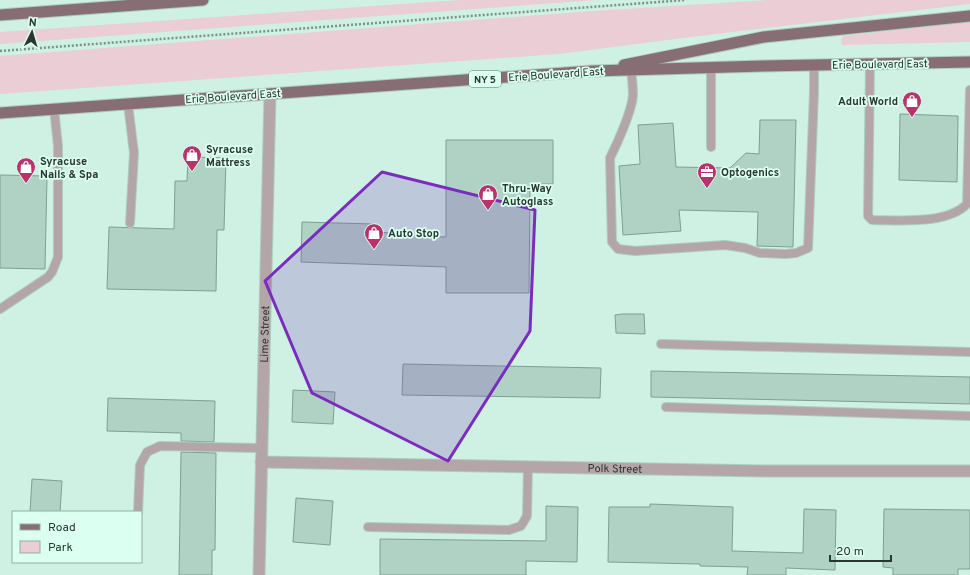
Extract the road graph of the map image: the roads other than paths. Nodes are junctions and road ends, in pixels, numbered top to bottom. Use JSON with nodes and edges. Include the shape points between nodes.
{"nodes":[{"id":1,"x":203,"y":0,"type":"edge"},
{"id":2,"x":0,"y":15,"type":"edge"},
{"id":3,"x":970,"y":16,"type":"edge"},
{"id":4,"x":970,"y":62,"type":"edge"},
{"id":5,"x":870,"y":64,"type":"junction"},
{"id":6,"x":814,"y":65,"type":"junction"},
{"id":7,"x":711,"y":68,"type":"junction"},
{"id":8,"x":631,"y":70,"type":"junction"},
{"id":9,"x":592,"y":71,"type":"junction"},
{"id":10,"x":970,"y":90,"type":"edge"},
{"id":11,"x":270,"y":94,"type":"junction"},
{"id":12,"x":128,"y":104,"type":"junction"},
{"id":13,"x":54,"y":109,"type":"junction"},
{"id":14,"x":0,"y":113,"type":"edge"},
{"id":15,"x":711,"y":147,"type":"dead end"},
{"id":16,"x":130,"y":223,"type":"dead end"},
{"id":17,"x":0,"y":309,"type":"edge"},
{"id":18,"x":661,"y":344,"type":"dead end"},
{"id":19,"x":970,"y":352,"type":"edge"},
{"id":20,"x":666,"y":407,"type":"dead end"},
{"id":21,"x":970,"y":416,"type":"edge"},
{"id":22,"x":261,"y":448,"type":"junction"},
{"id":23,"x":261,"y":462,"type":"junction"},
{"id":24,"x":528,"y":466,"type":"junction"},
{"id":25,"x":970,"y":471,"type":"edge"},
{"id":26,"x":138,"y":511,"type":"edge"},
{"id":27,"x":368,"y":527,"type":"dead end"},
{"id":28,"x":259,"y":575,"type":"edge"}],
"edges":[{"from":1,"to":2,"type":"main road"},
{"from":3,"to":9,"type":"main road","via":[[764,37]]},
{"from":4,"to":5,"type":"main road","name":"Erie Boulevard East","number":"NY 5"},
{"from":5,"to":6,"type":"main road","name":"Erie Boulevard East","number":"NY 5"},
{"from":5,"to":10,"type":"lane","via":[[868,216],[872,220],[931,219],[961,210],[967,204]]},
{"from":6,"to":7,"type":"main road","name":"Erie Boulevard East","number":"NY 5"},
{"from":6,"to":8,"type":"lane","via":[[808,248],[784,254],[760,253],[725,245],[635,251],[618,249],[612,242],[610,158],[633,97]]},
{"from":7,"to":8,"type":"main road","name":"Erie Boulevard East","number":"NY 5"},
{"from":7,"to":15,"type":"lane"},
{"from":8,"to":9,"type":"main road","name":"Erie Boulevard East","number":"NY 5"},
{"from":9,"to":11,"type":"main road","name":"Erie Boulevard East","number":"NY 5"},
{"from":11,"to":12,"type":"main road","name":"Erie Boulevard East","number":"NY 5"},
{"from":11,"to":22,"type":"street","name":"Lime Street"},
{"from":12,"to":13,"type":"main road","name":"Erie Boulevard East","number":"NY 5"},
{"from":12,"to":16,"type":"lane","via":[[134,153]]},
{"from":13,"to":14,"type":"main road","name":"Erie Boulevard East","number":"NY 5"},
{"from":13,"to":17,"type":"lane","via":[[58,146],[58,256],[48,277]]},
{"from":18,"to":19,"type":"lane"},
{"from":20,"to":21,"type":"lane"},
{"from":22,"to":23,"type":"street","name":"Lime Street"},
{"from":22,"to":26,"type":"lane","via":[[160,446],[147,452],[140,464]]},
{"from":23,"to":24,"type":"street","name":"Polk Street"},
{"from":23,"to":28,"type":"street","name":"Lime Street"},
{"from":24,"to":25,"type":"street","name":"Polk Street","via":[[764,471]]},
{"from":24,"to":27,"type":"lane","via":[[527,516],[521,526],[509,530]]}]}
